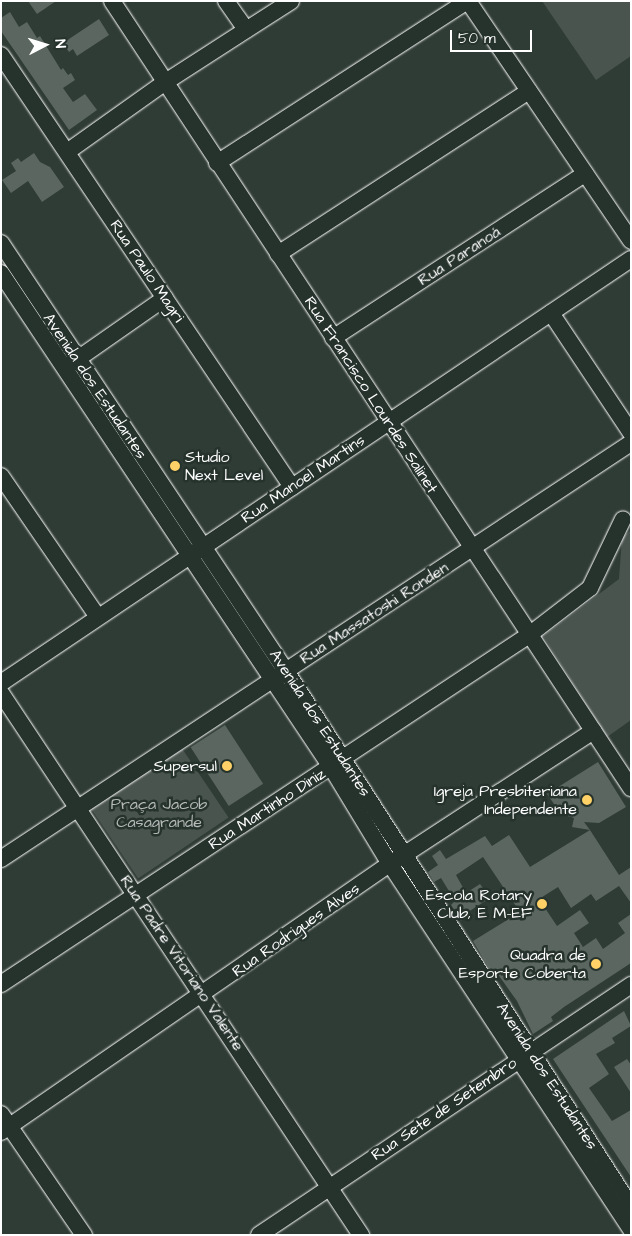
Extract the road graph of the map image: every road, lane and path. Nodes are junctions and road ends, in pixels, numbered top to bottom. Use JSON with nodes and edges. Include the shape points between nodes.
{"nodes":[{"id":1,"x":112,"y":1,"type":"edge"},
{"id":2,"x":226,"y":1,"type":"edge"},
{"id":3,"x":291,"y":1,"type":"edge"},
{"id":4,"x":467,"y":1,"type":"edge"},
{"id":5,"x":246,"y":30,"type":"junction"},
{"id":6,"x":1,"y":55,"type":"edge"},
{"id":7,"x":164,"y":83,"type":"junction"},
{"id":8,"x":529,"y":91,"type":"junction"},
{"id":9,"x":67,"y":152,"type":"junction"},
{"id":10,"x":217,"y":163,"type":"junction"},
{"id":11,"x":585,"y":174,"type":"junction"},
{"id":12,"x":631,"y":241,"type":"edge"},
{"id":13,"x":1,"y":243,"type":"edge"},
{"id":14,"x":278,"y":254,"type":"junction"},
{"id":15,"x":631,"y":259,"type":"edge"},
{"id":16,"x":1,"y":273,"type":"edge"},
{"id":17,"x":166,"y":298,"type":"junction"},
{"id":18,"x":551,"y":313,"type":"junction"},
{"id":19,"x":333,"y":338,"type":"junction"},
{"id":20,"x":70,"y":364,"type":"junction"},
{"id":21,"x":388,"y":422,"type":"junction"},
{"id":22,"x":631,"y":433,"type":"edge"},
{"id":23,"x":631,"y":443,"type":"edge"},
{"id":24,"x":1,"y":476,"type":"edge"},
{"id":25,"x":292,"y":487,"type":"junction"},
{"id":26,"x":623,"y":519,"type":"dead end"},
{"id":27,"x":472,"y":548,"type":"junction"},
{"id":28,"x":196,"y":551,"type":"junction"},
{"id":29,"x":98,"y":617,"type":"junction"},
{"id":30,"x":530,"y":635,"type":"junction"},
{"id":31,"x":286,"y":671,"type":"junction"},
{"id":32,"x":272,"y":680,"type":"junction"},
{"id":33,"x":1,"y":683,"type":"edge"},
{"id":34,"x":1,"y":693,"type":"edge"},
{"id":35,"x":593,"y":731,"type":"junction"},
{"id":36,"x":337,"y":763,"type":"junction"},
{"id":37,"x":631,"y":788,"type":"edge"},
{"id":38,"x":78,"y":807,"type":"junction"},
{"id":39,"x":405,"y":854,"type":"junction"},
{"id":40,"x":1,"y":859,"type":"edge"},
{"id":41,"x":390,"y":864,"type":"junction"},
{"id":42,"x":136,"y":895,"type":"junction"},
{"id":43,"x":452,"y":928,"type":"junction"},
{"id":44,"x":438,"y":938,"type":"junction"},
{"id":45,"x":1,"y":984,"type":"edge"},
{"id":46,"x":631,"y":985,"type":"edge"},
{"id":47,"x":483,"y":992,"type":"junction"},
{"id":48,"x":203,"y":995,"type":"junction"},
{"id":49,"x":524,"y":1055,"type":"junction"},
{"id":50,"x":4,"y":1124,"type":"edge"},
{"id":51,"x":330,"y":1186,"type":"junction"},
{"id":52,"x":610,"y":1187,"type":"junction"},
{"id":53,"x":631,"y":1207,"type":"edge"},
{"id":54,"x":631,"y":1230,"type":"edge"},
{"id":55,"x":84,"y":1235,"type":"edge"},
{"id":56,"x":258,"y":1235,"type":"edge"},
{"id":57,"x":361,"y":1235,"type":"edge"}],
"edges":[{"from":1,"to":7,"type":"street","name":"Rua Francisco Lourdes Salinet"},
{"from":2,"to":5,"type":"street"},
{"from":3,"to":5,"type":"street"},
{"from":4,"to":8,"type":"street"},
{"from":4,"to":10,"type":"street"},
{"from":5,"to":7,"type":"street"},
{"from":6,"to":9,"type":"street","name":"Rua Paulo Magri"},
{"from":7,"to":9,"type":"street"},
{"from":7,"to":10,"type":"street","name":"Rua Francisco Lourdes Salinet"},
{"from":8,"to":11,"type":"street"},
{"from":8,"to":14,"type":"street"},
{"from":9,"to":17,"type":"street","name":"Rua Paulo Magri"},
{"from":10,"to":14,"type":"street","name":"Rua Francisco Lourdes Salinet"},
{"from":11,"to":12,"type":"street"},
{"from":11,"to":19,"type":"street","name":"Rua Paranoá"},
{"from":13,"to":20,"type":"street","name":"Avenida dos Estudantes"},
{"from":14,"to":19,"type":"street","name":"Rua Francisco Lourdes Salinet"},
{"from":15,"to":18,"type":"street","name":"Rua Manoel Martins"},
{"from":16,"to":20,"type":"street","name":"Avenida dos Estudantes"},
{"from":17,"to":20,"type":"street"},
{"from":17,"to":25,"type":"street","name":"Rua Paulo Magri"},
{"from":18,"to":21,"type":"street","name":"Rua Manoel Martins"},
{"from":18,"to":22,"type":"street"},
{"from":19,"to":21,"type":"street","name":"Rua Francisco Lourdes Salinet"},
{"from":20,"to":28,"type":"street","name":"Avenida dos Estudantes"},
{"from":21,"to":25,"type":"street","name":"Rua Manoel Martins"},
{"from":21,"to":27,"type":"street","name":"Rua Francisco Lourdes Salinet"},
{"from":23,"to":27,"type":"street","name":"Rua Massatoshi Ronden"},
{"from":24,"to":29,"type":"street"},
{"from":25,"to":28,"type":"street","name":"Rua Manoel Martins"},
{"from":26,"to":30,"type":"street","name":"Rua Martinho Diniz","via":[[590,588]]},
{"from":27,"to":30,"type":"street","name":"Rua Francisco Lourdes Salinet"},
{"from":27,"to":31,"type":"street","name":"Rua Massatoshi Ronden"},
{"from":28,"to":29,"type":"street","name":"Rua Manoel Martins"},
{"from":28,"to":31,"type":"street","name":"Avenida dos Estudantes"},
{"from":28,"to":32,"type":"street","name":"Avenida dos Estudantes"},
{"from":29,"to":33,"type":"street","name":"Rua Manoel Martins"},
{"from":30,"to":35,"type":"street","name":"Rua Francisco Lourdes Salinet"},
{"from":30,"to":36,"type":"street","name":"Rua Martinho Diniz"},
{"from":31,"to":32,"type":"street","name":"Rua Massatoshi Ronden"},
{"from":31,"to":36,"type":"street","name":"Avenida dos Estudantes"},
{"from":32,"to":36,"type":"street","name":"Avenida dos Estudantes"},
{"from":32,"to":38,"type":"street","name":"Rua Massatoshi Ronden"},
{"from":34,"to":38,"type":"street","name":"Rua Padre Vitoriano Valente"},
{"from":35,"to":37,"type":"street","name":"Rua Francisco Lourdes Salinet"},
{"from":35,"to":39,"type":"street","name":"Rua Rodrigues Alves"},
{"from":36,"to":39,"type":"street","name":"Avenida dos Estudantes"},
{"from":36,"to":41,"type":"street","name":"Avenida dos Estudantes"},
{"from":36,"to":42,"type":"street","name":"Rua Martinho Diniz"},
{"from":38,"to":40,"type":"street","name":"Rua Massatoshi Ronden"},
{"from":38,"to":42,"type":"street","name":"Rua Padre Vitoriano Valente"},
{"from":39,"to":41,"type":"street","name":"Rua Rodrigues Alves"},
{"from":39,"to":43,"type":"street","name":"Avenida dos Estudantes"},
{"from":41,"to":44,"type":"street","name":"Avenida dos Estudantes"},
{"from":41,"to":48,"type":"street","name":"Rua Rodrigues Alves"},
{"from":42,"to":45,"type":"street","name":"Rua Martinho Diniz"},
{"from":42,"to":48,"type":"street","name":"Rua Padre Vitoriano Valente"},
{"from":43,"to":44,"type":"street"},
{"from":43,"to":47,"type":"street","name":"Avenida dos Estudantes"},
{"from":44,"to":47,"type":"street","name":"Avenida dos Estudantes"},
{"from":46,"to":49,"type":"street","name":"Rua Sete de Setembro"},
{"from":47,"to":49,"type":"street","name":"Avenida dos Estudantes"},
{"from":48,"to":50,"type":"street","name":"Rua Rodrigues Alves"},
{"from":48,"to":51,"type":"street","name":"Rua Padre Vitoriano Valente"},
{"from":49,"to":51,"type":"street","name":"Rua Sete de Setembro"},
{"from":49,"to":52,"type":"street","name":"Avenida dos Estudantes"},
{"from":50,"to":55,"type":"street"},
{"from":51,"to":56,"type":"street","name":"Rua Sete de Setembro"},
{"from":51,"to":57,"type":"street","name":"Rua Padre Vitoriano Valente"},
{"from":52,"to":53,"type":"street","name":"Avenida dos Estudantes"},
{"from":52,"to":54,"type":"street","name":"Avenida dos Estudantes"}]}
